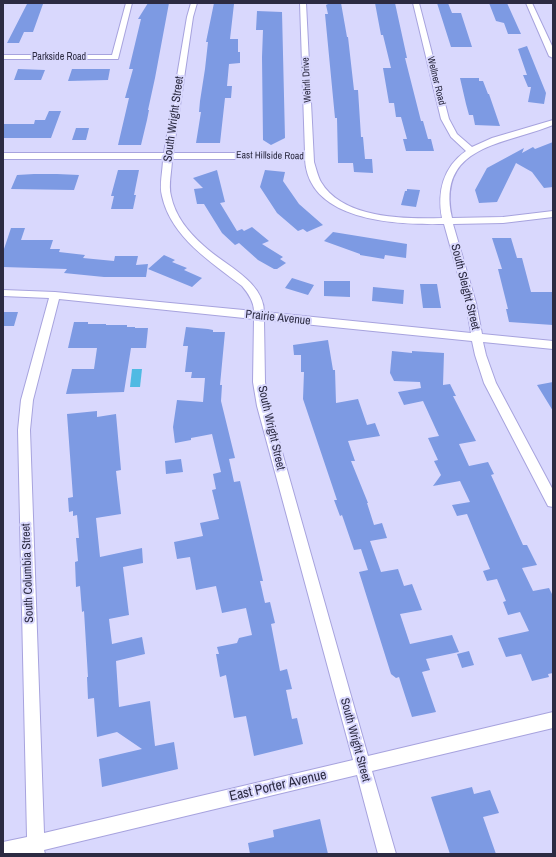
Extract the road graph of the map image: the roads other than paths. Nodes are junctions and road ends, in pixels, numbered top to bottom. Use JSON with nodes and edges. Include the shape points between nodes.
{"nodes":[{"id":1,"x":129,"y":3,"type":"edge"},
{"id":2,"x":194,"y":3,"type":"edge"},
{"id":3,"x":303,"y":3,"type":"edge"},
{"id":4,"x":416,"y":3,"type":"edge"},
{"id":5,"x":529,"y":3,"type":"edge"},
{"id":6,"x":553,"y":56,"type":"edge"},
{"id":7,"x":3,"y":57,"type":"edge"},
{"id":8,"x":553,"y":122,"type":"edge"},
{"id":9,"x":472,"y":151,"type":"junction"},
{"id":10,"x":168,"y":155,"type":"junction"},
{"id":11,"x":3,"y":156,"type":"edge"},
{"id":12,"x":309,"y":156,"type":"junction"},
{"id":13,"x":553,"y":214,"type":"edge"},
{"id":14,"x":448,"y":221,"type":"junction"},
{"id":15,"x":3,"y":293,"type":"edge"},
{"id":16,"x":54,"y":295,"type":"junction"},
{"id":17,"x":260,"y":316,"type":"junction"},
{"id":18,"x":477,"y":338,"type":"junction"},
{"id":19,"x":553,"y":345,"type":"edge"},
{"id":20,"x":553,"y":502,"type":"edge"},
{"id":21,"x":553,"y":720,"type":"edge"},
{"id":22,"x":362,"y":766,"type":"junction"},
{"id":23,"x":36,"y":849,"type":"edge"},
{"id":24,"x":3,"y":852,"type":"edge"},
{"id":25,"x":387,"y":854,"type":"edge"}],
"edges":[{"from":1,"to":7,"type":"street","name":"Parkside Road","via":[[115,57]]},
{"from":2,"to":10,"type":"street","name":"South Wright Street"},
{"from":3,"to":12,"type":"street","name":"Wehrli Drive"},
{"from":4,"to":9,"type":"street","name":"Wellner Road","via":[[445,119],[454,135]]},
{"from":5,"to":6,"type":"street"},
{"from":8,"to":9,"type":"street","name":"South Sleight Street","via":[[501,138]]},
{"from":9,"to":14,"type":"street","name":"South Sleight Street","via":[[460,161],[447,180],[445,198]]},
{"from":10,"to":11,"type":"street","name":"East Hillside Road"},
{"from":10,"to":12,"type":"street","name":"East Hillside Road"},
{"from":10,"to":17,"type":"street","name":"South Wright Street","via":[[166,195],[176,220],[201,249],[252,290]]},
{"from":12,"to":14,"type":"street","name":"East Hillside Road","via":[[311,172],[317,184],[324,193],[348,208],[368,216],[391,220]]},
{"from":13,"to":14,"type":"street","name":"East Hillside Road","via":[[506,220]]},
{"from":14,"to":18,"type":"street","name":"South Sleight Street","via":[[472,304]]},
{"from":15,"to":16,"type":"street","name":"Prairie Avenue"},
{"from":16,"to":17,"type":"street","name":"Prairie Avenue"},
{"from":16,"to":23,"type":"street","name":"South Columbia Street","via":[[27,400],[24,424]]},
{"from":17,"to":18,"type":"street","name":"Prairie Avenue"},
{"from":17,"to":22,"type":"street","name":"South Wright Street","via":[[260,382],[263,406]]},
{"from":18,"to":19,"type":"street","name":"Prairie Avenue"},
{"from":18,"to":20,"type":"street","name":"South Sleight Street","via":[[490,383]]},
{"from":21,"to":22,"type":"street","name":"East Porter Avenue"},
{"from":22,"to":23,"type":"street","name":"East Porter Avenue"},
{"from":22,"to":25,"type":"street","name":"South Wright Street"},
{"from":23,"to":24,"type":"street","name":"East Porter Avenue"}]}
